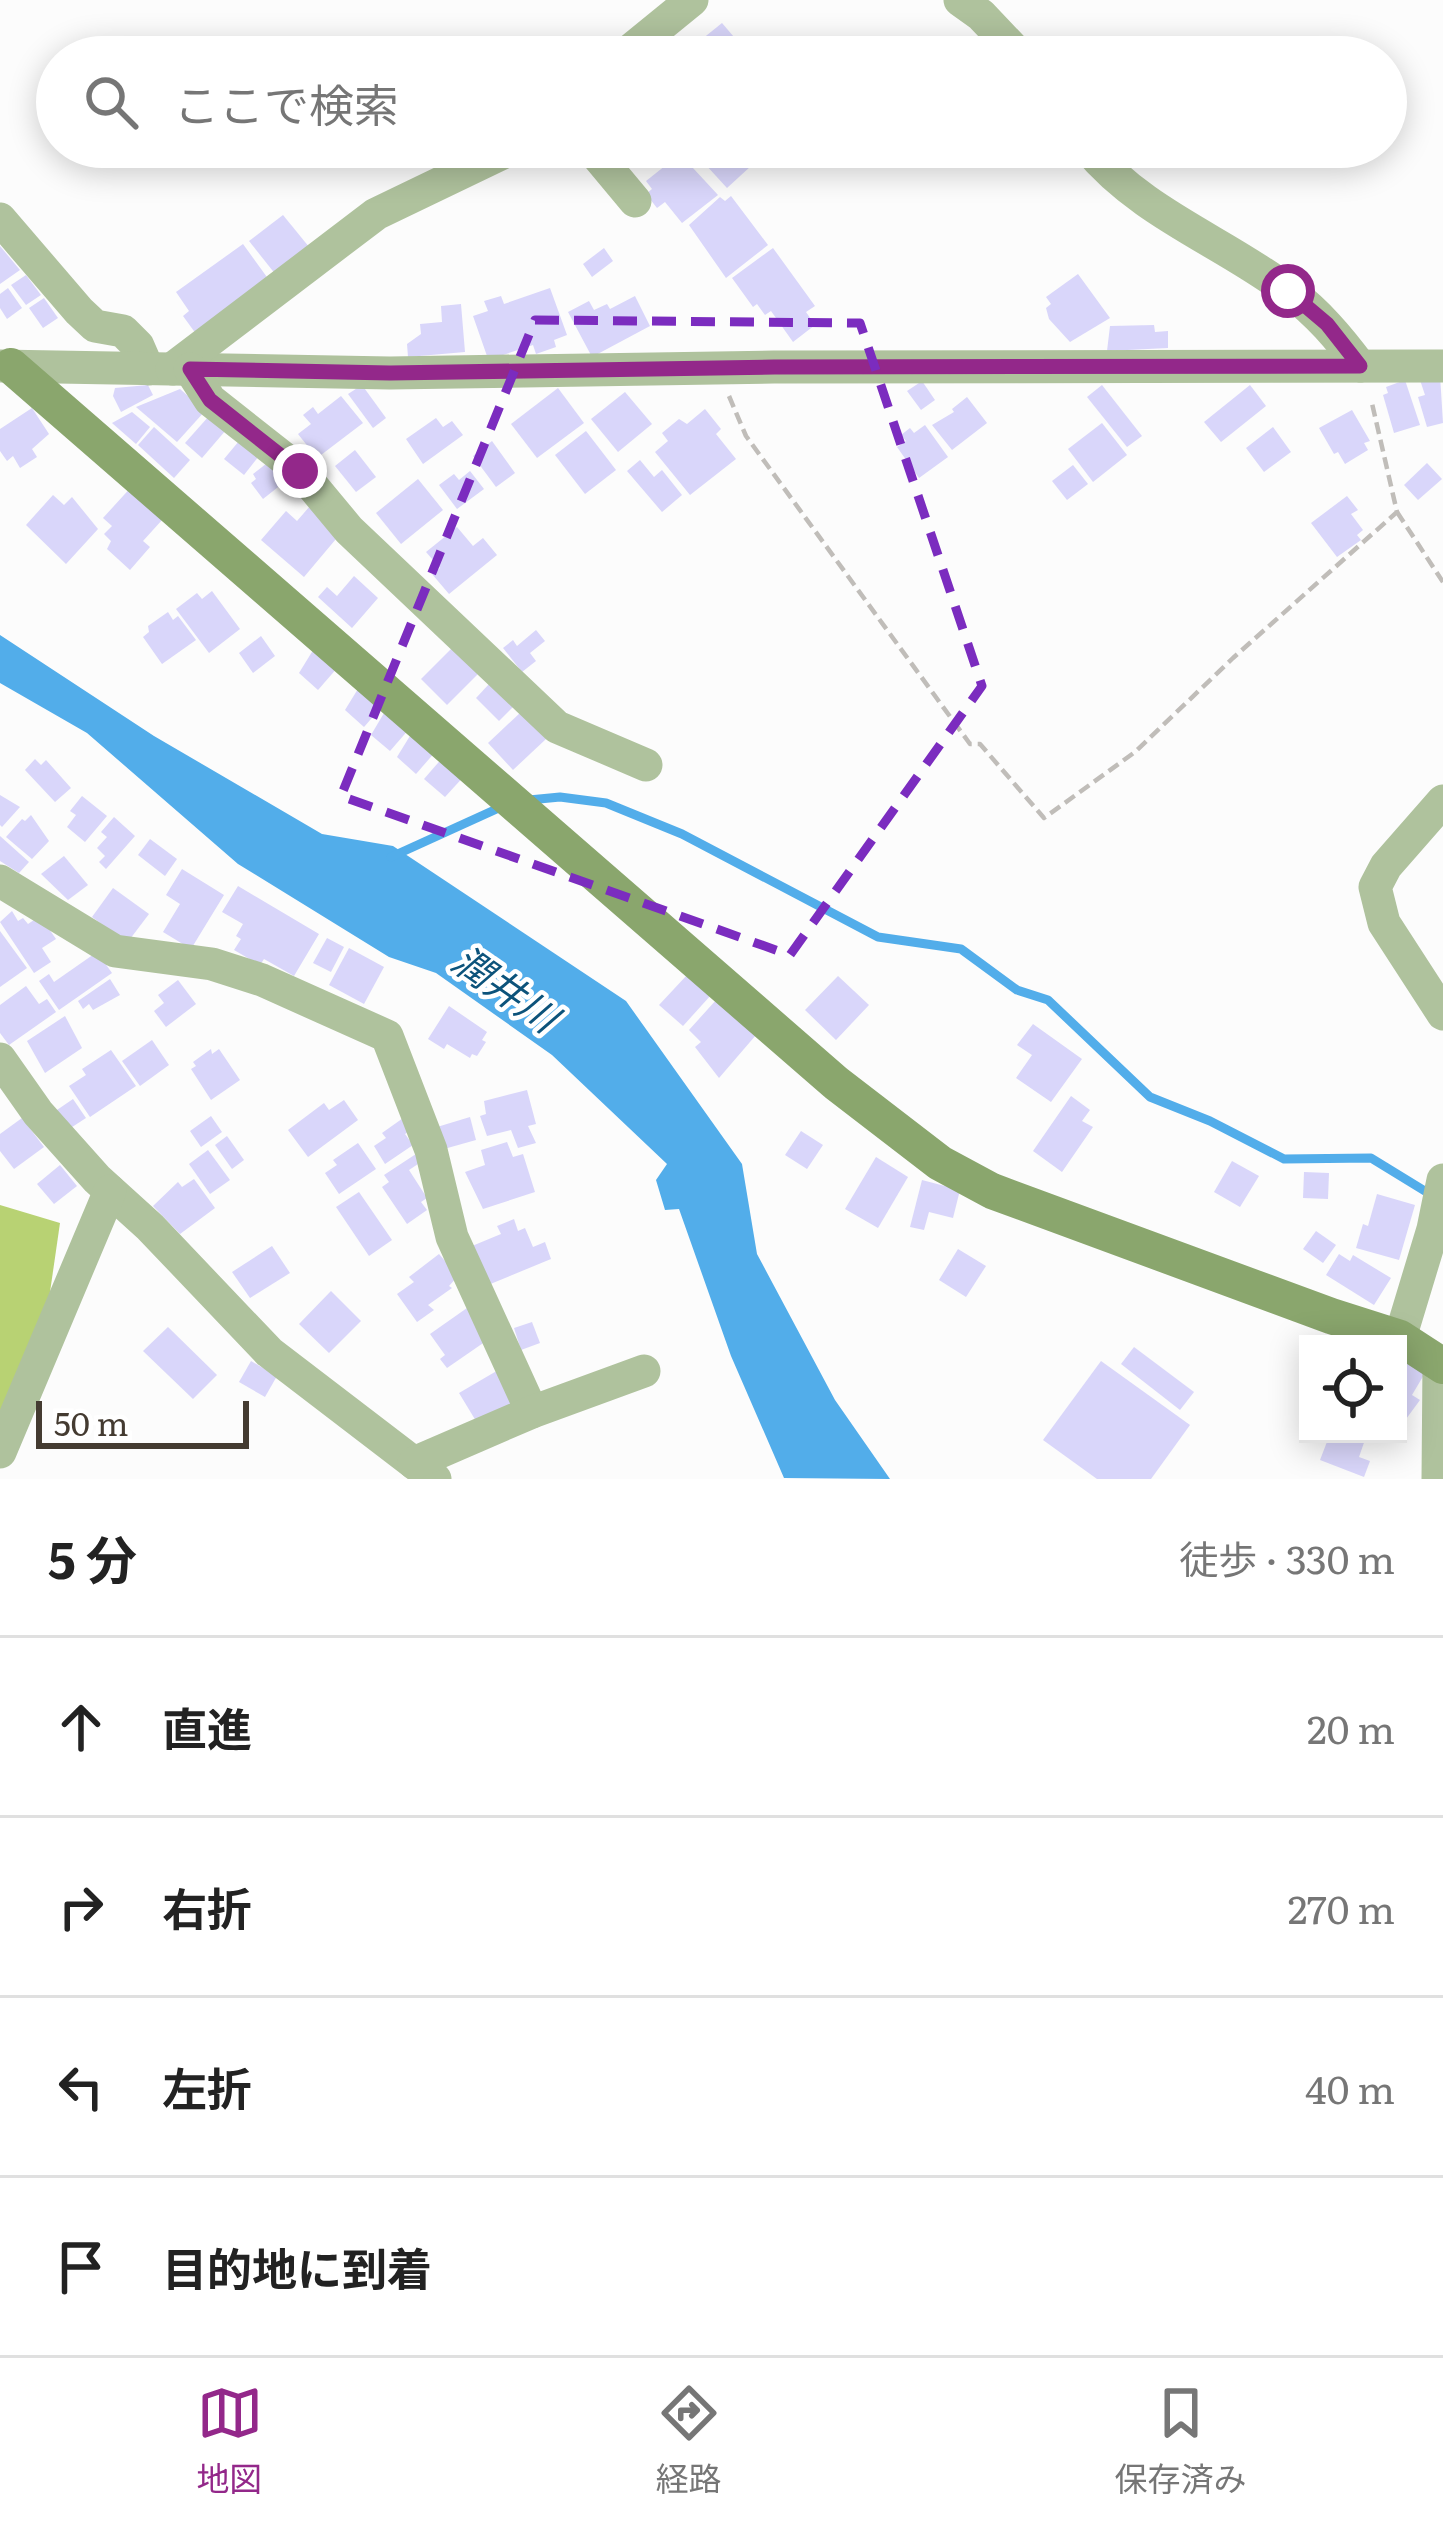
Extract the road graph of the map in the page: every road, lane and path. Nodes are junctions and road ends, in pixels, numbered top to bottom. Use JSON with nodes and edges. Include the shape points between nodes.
{"nodes":[{"id":1,"x":692,"y":0,"type":"edge"},
{"id":2,"x":960,"y":0,"type":"edge"},
{"id":3,"x":648,"y":36,"type":"edge"},
{"id":4,"x":1001,"y":36,"type":"edge"},
{"id":5,"x":471,"y":168,"type":"edge"},
{"id":6,"x":608,"y":168,"type":"edge"},
{"id":7,"x":1105,"y":168,"type":"edge"},
{"id":8,"x":635,"y":201,"type":"dead end"},
{"id":9,"x":0,"y":219,"type":"edge"},
{"id":10,"x":6,"y":366,"type":"edge"},
{"id":11,"x":1360,"y":366,"type":"junction"},
{"id":12,"x":1443,"y":366,"type":"edge"},
{"id":13,"x":717,"y":368,"type":"junction"},
{"id":14,"x":170,"y":369,"type":"junction"},
{"id":15,"x":1397,"y":512,"type":"junction"},
{"id":16,"x":1443,"y":582,"type":"edge"},
{"id":17,"x":646,"y":765,"type":"dead end"},
{"id":18,"x":1443,"y":801,"type":"edge"},
{"id":19,"x":0,"y":881,"type":"edge"},
{"id":20,"x":1443,"y":1014,"type":"edge"},
{"id":21,"x":0,"y":1058,"type":"edge"},
{"id":22,"x":1443,"y":1180,"type":"edge"},
{"id":23,"x":110,"y":1191,"type":"junction"},
{"id":24,"x":1391,"y":1335,"type":"edge"},
{"id":25,"x":1401,"y":1335,"type":"edge"},
{"id":26,"x":1407,"y":1343,"type":"edge"},
{"id":27,"x":1441,"y":1365,"type":"edge"},
{"id":28,"x":644,"y":1371,"type":"dead end"},
{"id":29,"x":532,"y":1412,"type":"junction"},
{"id":30,"x":0,"y":1453,"type":"edge"},
{"id":31,"x":425,"y":1471,"type":"edge"},
{"id":32,"x":1438,"y":1479,"type":"edge"}],
"edges":[{"from":1,"to":3,"type":"street"},
{"from":2,"to":4,"type":"street"},
{"from":5,"to":14,"type":"street","via":[[376,214]]},
{"from":6,"to":8,"type":"street"},
{"from":7,"to":11,"type":"street","via":[[1152,207],[1288,291]]},
{"from":9,"to":14,"type":"street","via":[[95,326],[122,331]]},
{"from":10,"to":14,"type":"street"},
{"from":10,"to":24,"type":"street","via":[[836,1083],[940,1163],[1013,1198]]},
{"from":11,"to":12,"type":"street"},
{"from":11,"to":13,"type":"street"},
{"from":11,"to":15,"type":"path"},
{"from":13,"to":14,"type":"street"},
{"from":13,"to":15,"type":"path","via":[[746,436],[970,744],[980,744],[1044,818],[1135,752]]},
{"from":14,"to":17,"type":"street","via":[[300,471],[349,530],[556,727]]},
{"from":15,"to":16,"type":"path"},
{"from":18,"to":20,"type":"street","via":[[1375,887],[1384,922]]},
{"from":19,"to":29,"type":"street","via":[[115,951],[212,964],[387,1036],[452,1237]]},
{"from":21,"to":23,"type":"street"},
{"from":22,"to":25,"type":"street"},
{"from":23,"to":30,"type":"street"},
{"from":23,"to":31,"type":"street","via":[[269,1352]]},
{"from":26,"to":27,"type":"street"},
{"from":27,"to":32,"type":"street"},
{"from":28,"to":29,"type":"street"},
{"from":29,"to":31,"type":"street"}]}
